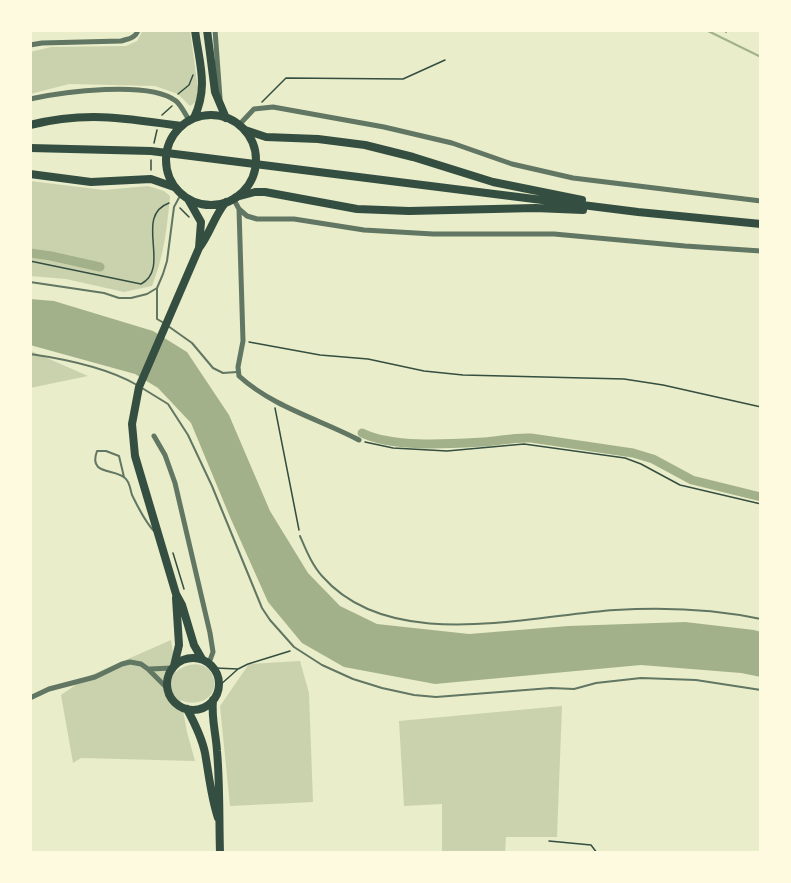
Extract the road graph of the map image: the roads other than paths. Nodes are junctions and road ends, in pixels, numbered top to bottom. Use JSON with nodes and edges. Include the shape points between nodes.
{"nodes":[{"id":1,"x":195,"y":30,"type":"edge"},
{"id":2,"x":207,"y":30,"type":"edge"},
{"id":3,"x":215,"y":30,"type":"edge"},
{"id":4,"x":138,"y":32,"type":"edge"},
{"id":5,"x":30,"y":45,"type":"edge"},
{"id":6,"x":30,"y":99,"type":"edge"},
{"id":7,"x":220,"y":105,"type":"junction"},
{"id":8,"x":226,"y":117,"type":"junction"},
{"id":9,"x":192,"y":119,"type":"junction"},
{"id":10,"x":30,"y":124,"type":"edge"},
{"id":11,"x":181,"y":126,"type":"junction"},
{"id":12,"x":242,"y":127,"type":"junction"},
{"id":13,"x":30,"y":148,"type":"edge"},
{"id":14,"x":30,"y":174,"type":"edge"},
{"id":15,"x":174,"y":187,"type":"junction"},
{"id":16,"x":185,"y":196,"type":"junction"},
{"id":17,"x":232,"y":199,"type":"junction"},
{"id":18,"x":761,"y":201,"type":"edge"},
{"id":19,"x":238,"y":209,"type":"junction"},
{"id":20,"x":638,"y":212,"type":"junction"},
{"id":21,"x":761,"y":224,"type":"edge"},
{"id":22,"x":199,"y":248,"type":"junction"},
{"id":23,"x":761,"y":251,"type":"edge"},
{"id":24,"x":30,"y":282,"type":"edge"},
{"id":25,"x":157,"y":288,"type":"junction"},
{"id":26,"x":30,"y":354,"type":"edge"},
{"id":27,"x":238,"y":372,"type":"junction"},
{"id":28,"x":154,"y":436,"type":"dead end"},
{"id":29,"x":359,"y":440,"type":"road end"},
{"id":30,"x":124,"y":477,"type":"junction"},
{"id":31,"x":300,"y":536,"type":"road end"},
{"id":32,"x":159,"y":537,"type":"junction"},
{"id":33,"x":176,"y":594,"type":"junction"},
{"id":34,"x":761,"y":619,"type":"edge"},
{"id":35,"x":209,"y":663,"type":"junction"},
{"id":36,"x":173,"y":667,"type":"junction"},
{"id":37,"x":148,"y":669,"type":"junction"},
{"id":38,"x":168,"y":689,"type":"junction"},
{"id":39,"x":761,"y":690,"type":"edge"},
{"id":40,"x":30,"y":698,"type":"edge"},
{"id":41,"x":213,"y":700,"type":"junction"},
{"id":42,"x":187,"y":709,"type":"junction"},
{"id":43,"x":219,"y":819,"type":"junction"},
{"id":44,"x":220,"y":853,"type":"edge"}],
"edges":[{"from":1,"to":9,"type":"main road","via":[[204,87],[202,101]]},
{"from":2,"to":7,"type":"main road","via":[[214,92]]},
{"from":3,"to":7,"type":"street"},
{"from":4,"to":5,"type":"street","via":[[121,41]]},
{"from":6,"to":9,"type":"street","via":[[62,92],[129,89],[166,95]]},
{"from":7,"to":8,"type":"main road"},
{"from":8,"to":9,"type":"main road","via":[[205,115]]},
{"from":8,"to":12,"type":"main road"},
{"from":9,"to":11,"type":"main road"},
{"from":10,"to":11,"type":"main road","via":[[84,116]]},
{"from":11,"to":15,"type":"main road","via":[[168,144],[166,155]]},
{"from":12,"to":17,"type":"main road","via":[[255,149],[256,160],[250,181]]},
{"from":12,"to":18,"type":"street","via":[[255,109],[273,106],[452,143],[512,164],[573,178]]},
{"from":12,"to":20,"type":"main road","via":[[266,137],[365,146],[493,182]]},
{"from":13,"to":20,"type":"main road","via":[[152,152]]},
{"from":14,"to":15,"type":"main road","via":[[92,182],[151,179]]},
{"from":15,"to":16,"type":"main road"},
{"from":16,"to":17,"type":"main road","via":[[213,204]]},
{"from":16,"to":22,"type":"main road","via":[[201,224]]},
{"from":16,"to":25,"type":"lane","via":[[176,202],[167,261]]},
{"from":17,"to":19,"type":"street"},
{"from":17,"to":20,"type":"main road","via":[[265,192],[337,207],[382,211],[535,208]]},
{"from":17,"to":22,"type":"main road","via":[[216,215]]},
{"from":19,"to":23,"type":"street","via":[[257,219],[294,219],[364,230],[554,234]]},
{"from":19,"to":27,"type":"street","via":[[243,341]]},
{"from":20,"to":21,"type":"main road"},
{"from":22,"to":32,"type":"main road","via":[[133,408],[132,440]]},
{"from":24,"to":25,"type":"lane","via":[[119,298],[147,294]]},
{"from":25,"to":27,"type":"lane","via":[[157,319],[192,343],[213,368],[223,373]]},
{"from":26,"to":39,"type":"lane","via":[[97,369],[131,382],[168,404],[213,486],[262,608],[294,647],[322,665],[381,688],[436,698],[574,689],[641,678],[696,680]]},
{"from":27,"to":29,"type":"street","via":[[243,380],[274,401]]},
{"from":28,"to":35,"type":"street","via":[[174,483],[210,633],[213,652]]},
{"from":30,"to":30,"type":"lane","via":[[119,456],[97,451],[97,466]]},
{"from":30,"to":32,"type":"lane","via":[[149,526]]},
{"from":31,"to":34,"type":"lane","via":[[313,563],[329,582],[366,608],[398,620],[432,625],[468,624],[659,609]]},
{"from":32,"to":33,"type":"main road"},
{"from":33,"to":35,"type":"main road","via":[[194,645]]},
{"from":33,"to":36,"type":"main road","via":[[179,645]]},
{"from":35,"to":36,"type":"main road","via":[[184,659]]},
{"from":35,"to":41,"type":"main road","via":[[219,686]]},
{"from":36,"to":37,"type":"street"},
{"from":36,"to":38,"type":"main road"},
{"from":37,"to":38,"type":"street"},
{"from":37,"to":40,"type":"street","via":[[141,663],[130,662],[95,678],[49,689]]},
{"from":38,"to":42,"type":"main road","via":[[174,702]]},
{"from":41,"to":42,"type":"main road","via":[[201,708]]},
{"from":41,"to":43,"type":"main road"},
{"from":42,"to":43,"type":"main road","via":[[204,750]]},
{"from":43,"to":44,"type":"main road"}]}
